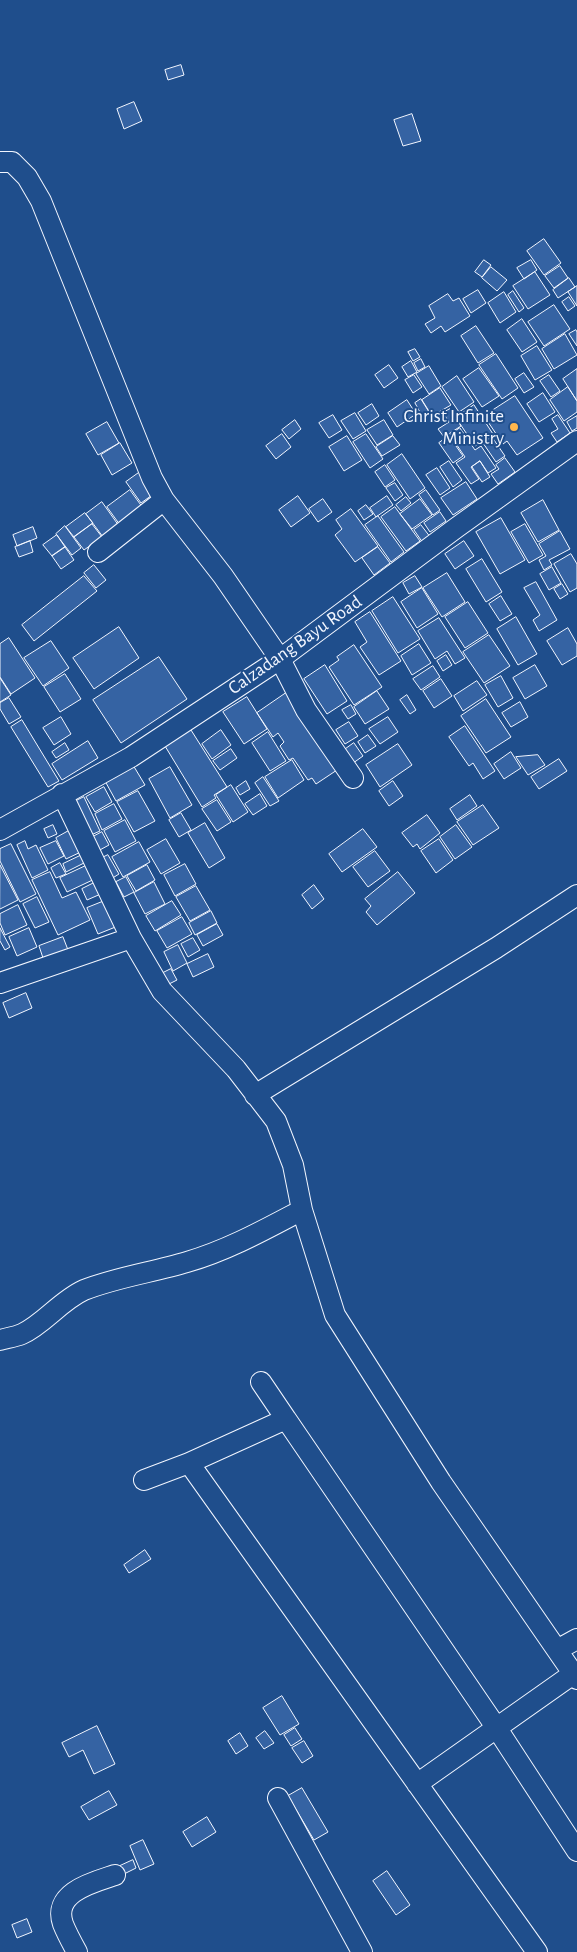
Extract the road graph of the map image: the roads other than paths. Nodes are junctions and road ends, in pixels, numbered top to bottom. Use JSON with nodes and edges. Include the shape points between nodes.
{"nodes":[{"id":1,"x":0,"y":162,"type":"edge"},
{"id":2,"x":577,"y":441,"type":"edge"},
{"id":3,"x":164,"y":500,"type":"junction"},
{"id":4,"x":98,"y":552,"type":"dead end"},
{"id":5,"x":280,"y":658,"type":"junction"},
{"id":6,"x":353,"y":778,"type":"dead end"},
{"id":7,"x":62,"y":794,"type":"junction"},
{"id":8,"x":0,"y":830,"type":"edge"},
{"id":9,"x":577,"y":895,"type":"edge"},
{"id":10,"x":131,"y":938,"type":"junction"},
{"id":11,"x":0,"y":982,"type":"edge"},
{"id":12,"x":255,"y":1094,"type":"junction"},
{"id":13,"x":302,"y":1210,"type":"junction"},
{"id":14,"x":0,"y":1340,"type":"edge"},
{"id":15,"x":261,"y":1382,"type":"dead end"},
{"id":16,"x":286,"y":1419,"type":"junction"},
{"id":17,"x":189,"y":1463,"type":"junction"},
{"id":18,"x":144,"y":1480,"type":"dead end"},
{"id":19,"x":577,"y":1639,"type":"edge"},
{"id":20,"x":557,"y":1650,"type":"junction"},
{"id":21,"x":575,"y":1676,"type":"edge"},
{"id":22,"x":496,"y":1727,"type":"junction"},
{"id":23,"x":417,"y":1784,"type":"junction"},
{"id":24,"x":278,"y":1798,"type":"dead end"},
{"id":25,"x":577,"y":1851,"type":"edge"},
{"id":26,"x":115,"y":1875,"type":"dead end"},
{"id":27,"x":77,"y":1952,"type":"edge"},
{"id":28,"x":362,"y":1952,"type":"edge"},
{"id":29,"x":537,"y":1952,"type":"edge"}],
"edges":[{"from":1,"to":3,"type":"street","via":[[12,162],[27,177],[41,201],[152,478]]},
{"from":2,"to":5,"type":"street","name":"Calzadang Bayu Road"},
{"from":3,"to":4,"type":"street"},
{"from":3,"to":5,"type":"street","via":[[223,576]]},
{"from":5,"to":6,"type":"street","via":[[306,710]]},
{"from":5,"to":7,"type":"street","name":"Calzadang Bayu Road","via":[[131,758]]},
{"from":7,"to":8,"type":"street","name":"Calzadang Bayu Road"},
{"from":7,"to":10,"type":"street"},
{"from":9,"to":12,"type":"street","via":[[496,948]]},
{"from":10,"to":11,"type":"street"},
{"from":10,"to":12,"type":"street","via":[[162,991],[236,1069]]},
{"from":12,"to":13,"type":"street","via":[[276,1121],[288,1148]]},
{"from":13,"to":14,"type":"street","via":[[233,1246],[83,1291],[22,1334]]},
{"from":13,"to":20,"type":"street","via":[[335,1315],[441,1482]]},
{"from":15,"to":16,"type":"street"},
{"from":16,"to":17,"type":"street"},
{"from":16,"to":22,"type":"street"},
{"from":17,"to":18,"type":"street"},
{"from":17,"to":23,"type":"street"},
{"from":19,"to":20,"type":"street"},
{"from":20,"to":21,"type":"street"},
{"from":21,"to":22,"type":"street"},
{"from":22,"to":23,"type":"street"},
{"from":22,"to":25,"type":"street"},
{"from":23,"to":29,"type":"street"},
{"from":24,"to":28,"type":"street"},
{"from":26,"to":27,"type":"street","via":[[81,1886],[66,1900],[62,1911],[63,1923]]}]}
